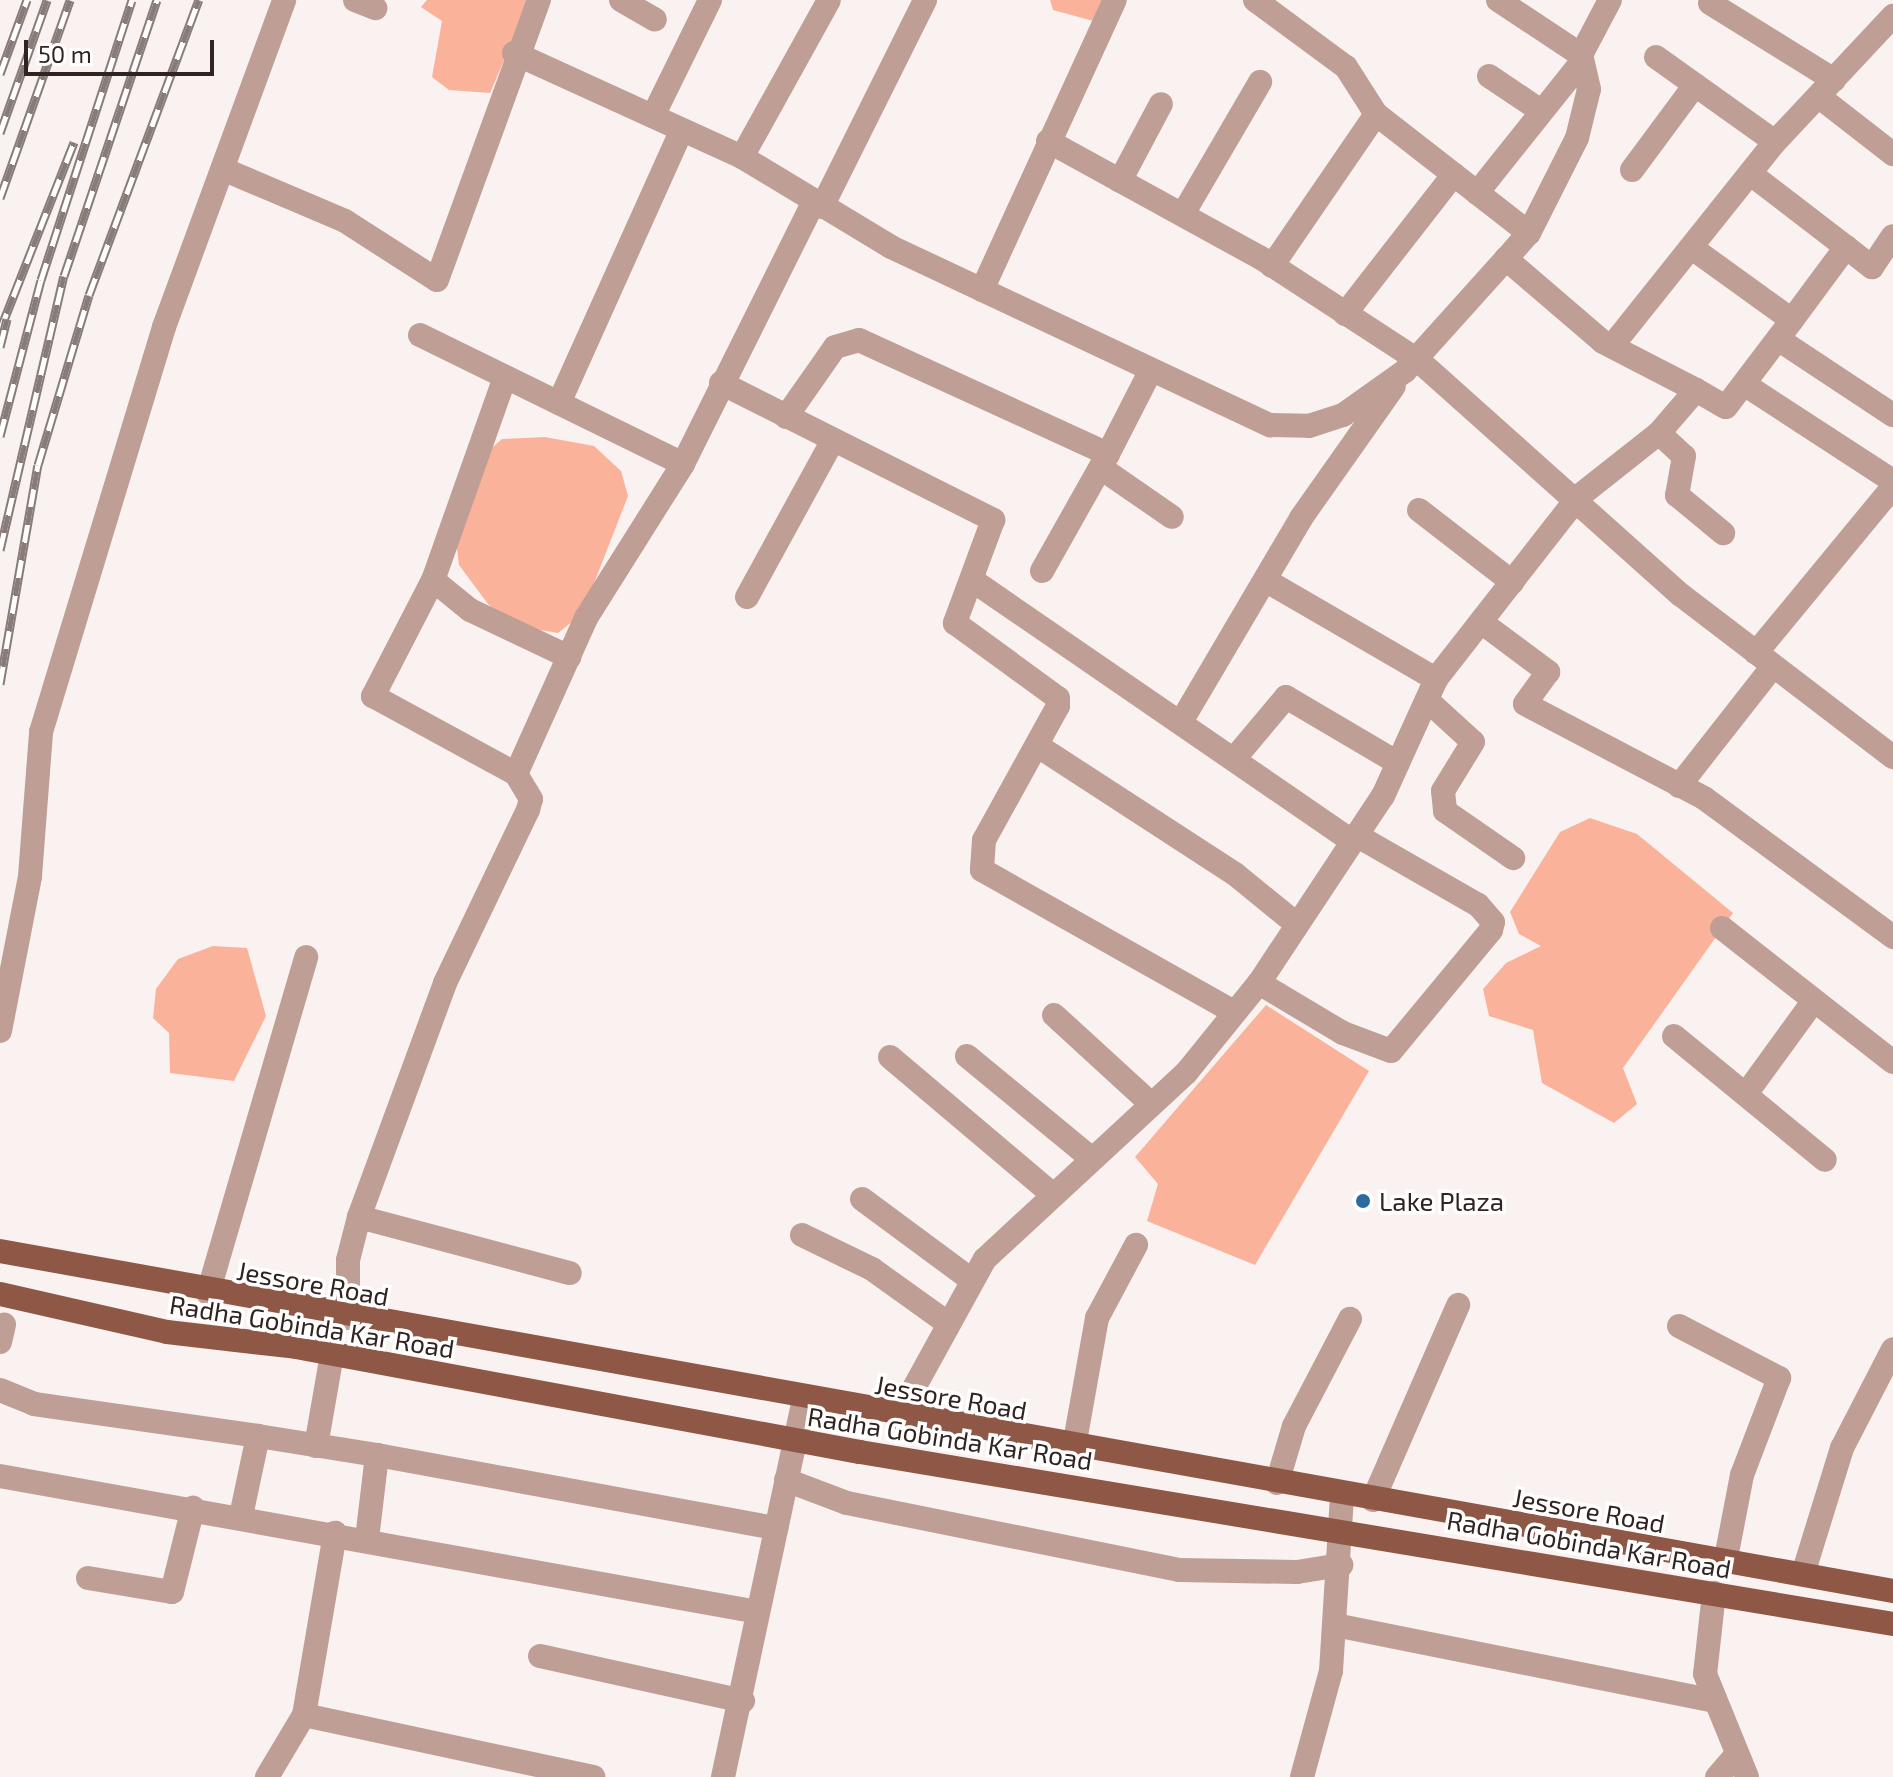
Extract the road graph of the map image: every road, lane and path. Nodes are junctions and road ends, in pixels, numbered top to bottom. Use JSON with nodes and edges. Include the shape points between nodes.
{"nodes":[{"id":1,"x":284,"y":0,"type":"edge"},
{"id":2,"x":539,"y":0,"type":"edge"},
{"id":3,"x":621,"y":0,"type":"edge"},
{"id":4,"x":710,"y":0,"type":"edge"},
{"id":5,"x":829,"y":0,"type":"edge"},
{"id":6,"x":1115,"y":0,"type":"edge"},
{"id":7,"x":1255,"y":0,"type":"edge"},
{"id":8,"x":1498,"y":0,"type":"edge"},
{"id":9,"x":1610,"y":0,"type":"edge"},
{"id":10,"x":921,"y":1,"type":"edge"},
{"id":11,"x":1710,"y":3,"type":"dead end"},
{"id":12,"x":1893,"y":16,"type":"edge"},
{"id":13,"x":655,"y":20,"type":"dead end"},
{"id":14,"x":514,"y":53,"type":"junction"},
{"id":15,"x":1656,"y":57,"type":"dead end"},
{"id":16,"x":1580,"y":59,"type":"junction"},
{"id":17,"x":1489,"y":76,"type":"dead end"},
{"id":18,"x":1260,"y":82,"type":"dead end"},
{"id":19,"x":1695,"y":85,"type":"junction"},
{"id":20,"x":1828,"y":90,"type":"junction"},
{"id":21,"x":1161,"y":104,"type":"dead end"},
{"id":22,"x":1541,"y":111,"type":"junction"},
{"id":23,"x":1376,"y":114,"type":"junction"},
{"id":24,"x":653,"y":116,"type":"junction"},
{"id":25,"x":681,"y":132,"type":"junction"},
{"id":26,"x":1048,"y":141,"type":"junction"},
{"id":27,"x":1775,"y":142,"type":"junction"},
{"id":28,"x":1893,"y":154,"type":"edge"},
{"id":29,"x":742,"y":157,"type":"junction"},
{"id":30,"x":225,"y":170,"type":"junction"},
{"id":31,"x":1632,"y":170,"type":"dead end"},
{"id":32,"x":1454,"y":174,"type":"junction"},
{"id":33,"x":1752,"y":175,"type":"junction"},
{"id":34,"x":1120,"y":181,"type":"junction"},
{"id":35,"x":1477,"y":193,"type":"junction"},
{"id":36,"x":818,"y":204,"type":"junction"},
{"id":37,"x":1183,"y":214,"type":"junction"},
{"id":38,"x":1529,"y":233,"type":"junction"},
{"id":39,"x":1893,"y":236,"type":"edge"},
{"id":40,"x":1846,"y":247,"type":"junction"},
{"id":41,"x":1692,"y":248,"type":"junction"},
{"id":42,"x":1506,"y":259,"type":"junction"},
{"id":43,"x":1886,"y":262,"type":"edge"},
{"id":44,"x":1272,"y":266,"type":"junction"},
{"id":45,"x":982,"y":290,"type":"junction"},
{"id":46,"x":1345,"y":314,"type":"junction"},
{"id":47,"x":1785,"y":330,"type":"junction"},
{"id":48,"x":420,"y":335,"type":"dead end"},
{"id":49,"x":1612,"y":346,"type":"junction"},
{"id":50,"x":1412,"y":366,"type":"junction"},
{"id":51,"x":1151,"y":370,"type":"junction"},
{"id":52,"x":505,"y":377,"type":"junction"},
{"id":53,"x":721,"y":383,"type":"junction"},
{"id":54,"x":1747,"y":386,"type":"junction"},
{"id":55,"x":1696,"y":390,"type":"junction"},
{"id":56,"x":559,"y":403,"type":"junction"},
{"id":57,"x":1893,"y":415,"type":"edge"},
{"id":58,"x":786,"y":417,"type":"junction"},
{"id":59,"x":1659,"y":433,"type":"junction"},
{"id":60,"x":833,"y":440,"type":"junction"},
{"id":61,"x":1104,"y":461,"type":"junction"},
{"id":62,"x":683,"y":464,"type":"junction"},
{"id":63,"x":1893,"y":484,"type":"edge"},
{"id":64,"x":1578,"y":497,"type":"junction"},
{"id":65,"x":1419,"y":510,"type":"dead end"},
{"id":66,"x":1172,"y":517,"type":"dead end"},
{"id":67,"x":1723,"y":533,"type":"dead end"},
{"id":68,"x":1042,"y":571,"type":"dead end"},
{"id":69,"x":433,"y":580,"type":"junction"},
{"id":70,"x":972,"y":580,"type":"junction"},
{"id":71,"x":1265,"y":580,"type":"junction"},
{"id":72,"x":1512,"y":582,"type":"junction"},
{"id":73,"x":747,"y":597,"type":"dead end"},
{"id":74,"x":1481,"y":622,"type":"junction"},
{"id":75,"x":569,"y":657,"type":"junction"},
{"id":76,"x":1765,"y":660,"type":"junction"},
{"id":77,"x":1432,"y":690,"type":"junction"},
{"id":78,"x":1181,"y":722,"type":"junction"},
{"id":79,"x":1041,"y":748,"type":"junction"},
{"id":80,"x":1893,"y":757,"type":"edge"},
{"id":81,"x":1234,"y":759,"type":"junction"},
{"id":82,"x":1398,"y":763,"type":"junction"},
{"id":83,"x":516,"y":774,"type":"junction"},
{"id":84,"x":1679,"y":786,"type":"junction"},
{"id":85,"x":1354,"y":838,"type":"junction"},
{"id":86,"x":1513,"y":858,"type":"dead end"},
{"id":87,"x":1295,"y":923,"type":"junction"},
{"id":88,"x":1722,"y":928,"type":"dead end"},
{"id":89,"x":1893,"y":937,"type":"edge"},
{"id":90,"x":306,"y":957,"type":"dead end"},
{"id":91,"x":1259,"y":983,"type":"junction"},
{"id":92,"x":1812,"y":1003,"type":"junction"},
{"id":93,"x":1234,"y":1012,"type":"junction"},
{"id":94,"x":1054,"y":1015,"type":"dead end"},
{"id":95,"x":0,"y":1031,"type":"edge"},
{"id":96,"x":1674,"y":1036,"type":"dead end"},
{"id":97,"x":967,"y":1056,"type":"dead end"},
{"id":98,"x":890,"y":1057,"type":"dead end"},
{"id":99,"x":1893,"y":1062,"type":"edge"},
{"id":100,"x":1746,"y":1094,"type":"junction"},
{"id":101,"x":1151,"y":1104,"type":"junction"},
{"id":102,"x":1092,"y":1159,"type":"junction"},
{"id":103,"x":1825,"y":1160,"type":"dead end"},
{"id":104,"x":1052,"y":1194,"type":"junction"},
{"id":105,"x":862,"y":1199,"type":"dead end"},
{"id":106,"x":359,"y":1217,"type":"junction"},
{"id":107,"x":802,"y":1235,"type":"dead end"},
{"id":108,"x":1136,"y":1245,"type":"dead end"},
{"id":109,"x":0,"y":1251,"type":"edge"},
{"id":110,"x":570,"y":1273,"type":"dead end"},
{"id":111,"x":970,"y":1279,"type":"junction"},
{"id":112,"x":208,"y":1293,"type":"junction"},
{"id":113,"x":0,"y":1294,"type":"edge"},
{"id":114,"x":1458,"y":1305,"type":"dead end"},
{"id":115,"x":307,"y":1311,"type":"junction"},
{"id":116,"x":348,"y":1318,"type":"junction"},
{"id":117,"x":1350,"y":1319,"type":"dead end"},
{"id":118,"x":946,"y":1322,"type":"junction"},
{"id":119,"x":1679,"y":1326,"type":"dead end"},
{"id":120,"x":302,"y":1348,"type":"junction"},
{"id":121,"x":1893,"y":1349,"type":"edge"},
{"id":122,"x":332,"y":1354,"type":"junction"},
{"id":123,"x":0,"y":1390,"type":"edge"},
{"id":124,"x":804,"y":1398,"type":"junction"},
{"id":125,"x":898,"y":1417,"type":"junction"},
{"id":126,"x":258,"y":1436,"type":"junction"},
{"id":127,"x":794,"y":1440,"type":"junction"},
{"id":128,"x":316,"y":1446,"type":"junction"},
{"id":129,"x":1074,"y":1447,"type":"junction"},
{"id":130,"x":377,"y":1455,"type":"junction"},
{"id":131,"x":0,"y":1476,"type":"edge"},
{"id":132,"x":786,"y":1480,"type":"junction"},
{"id":133,"x":1277,"y":1483,"type":"junction"},
{"id":134,"x":1342,"y":1494,"type":"junction"},
{"id":135,"x":1373,"y":1500,"type":"junction"},
{"id":136,"x":193,"y":1508,"type":"junction"},
{"id":137,"x":241,"y":1516,"type":"junction"},
{"id":138,"x":776,"y":1528,"type":"junction"},
{"id":139,"x":1340,"y":1529,"type":"junction"},
{"id":140,"x":335,"y":1533,"type":"junction"},
{"id":141,"x":367,"y":1539,"type":"junction"},
{"id":142,"x":1725,"y":1563,"type":"junction"},
{"id":143,"x":1341,"y":1565,"type":"junction"},
{"id":144,"x":1803,"y":1574,"type":"junction"},
{"id":145,"x":88,"y":1578,"type":"dead end"},
{"id":146,"x":1893,"y":1591,"type":"edge"},
{"id":147,"x":1714,"y":1593,"type":"junction"},
{"id":148,"x":758,"y":1612,"type":"junction"},
{"id":149,"x":1893,"y":1624,"type":"edge"},
{"id":150,"x":1335,"y":1625,"type":"junction"},
{"id":151,"x":540,"y":1656,"type":"dead end"},
{"id":152,"x":1709,"y":1700,"type":"junction"},
{"id":153,"x":743,"y":1701,"type":"junction"},
{"id":154,"x":304,"y":1715,"type":"junction"},
{"id":155,"x":1741,"y":1767,"type":"edge"},
{"id":156,"x":267,"y":1777,"type":"edge"},
{"id":157,"x":593,"y":1777,"type":"edge"},
{"id":158,"x":723,"y":1777,"type":"edge"},
{"id":159,"x":1302,"y":1777,"type":"edge"},
{"id":160,"x":1717,"y":1777,"type":"edge"}],
"edges":[{"from":1,"to":30,"type":"street"},
{"from":2,"to":14,"type":"street"},
{"from":3,"to":13,"type":"street"},
{"from":4,"to":24,"type":"street"},
{"from":5,"to":29,"type":"street"},
{"from":6,"to":26,"type":"street"},
{"from":7,"to":23,"type":"street","via":[[1346,67]]},
{"from":8,"to":16,"type":"street"},
{"from":9,"to":16,"type":"street"},
{"from":10,"to":36,"type":"street"},
{"from":11,"to":20,"type":"street"},
{"from":12,"to":20,"type":"street"},
{"from":14,"to":24,"type":"street"},
{"from":14,"to":30,"type":"street","via":[[489,146],[437,280],[345,221]]},
{"from":15,"to":19,"type":"street"},
{"from":16,"to":22,"type":"street"},
{"from":16,"to":38,"type":"street","via":[[1589,89],[1577,138]]},
{"from":17,"to":22,"type":"street"},
{"from":18,"to":37,"type":"street"},
{"from":19,"to":27,"type":"street"},
{"from":19,"to":31,"type":"street"},
{"from":20,"to":27,"type":"street"},
{"from":20,"to":28,"type":"street"},
{"from":21,"to":34,"type":"street"},
{"from":22,"to":35,"type":"street"},
{"from":23,"to":32,"type":"street"},
{"from":23,"to":44,"type":"street"},
{"from":24,"to":25,"type":"street"},
{"from":25,"to":29,"type":"street"},
{"from":25,"to":56,"type":"street"},
{"from":26,"to":34,"type":"street"},
{"from":26,"to":45,"type":"street"},
{"from":27,"to":33,"type":"street"},
{"from":29,"to":36,"type":"street"},
{"from":30,"to":95,"type":"street","via":[[164,327],[41,732],[30,876]]},
{"from":32,"to":35,"type":"street"},
{"from":32,"to":46,"type":"street"},
{"from":33,"to":40,"type":"street"},
{"from":33,"to":41,"type":"street"},
{"from":34,"to":37,"type":"street"},
{"from":35,"to":38,"type":"street"},
{"from":36,"to":45,"type":"street"},
{"from":36,"to":53,"type":"street"},
{"from":37,"to":44,"type":"street"},
{"from":38,"to":42,"type":"street"},
{"from":39,"to":43,"type":"street"},
{"from":40,"to":43,"type":"street","via":[[1872,267]]},
{"from":40,"to":47,"type":"street"},
{"from":41,"to":47,"type":"street"},
{"from":41,"to":49,"type":"street"},
{"from":42,"to":49,"type":"street","via":[[1538,294]]},
{"from":42,"to":50,"type":"street"},
{"from":44,"to":46,"type":"street"},
{"from":45,"to":51,"type":"street"},
{"from":46,"to":50,"type":"street"},
{"from":47,"to":54,"type":"street"},
{"from":47,"to":57,"type":"street"},
{"from":48,"to":52,"type":"street"},
{"from":49,"to":55,"type":"street"},
{"from":50,"to":51,"type":"street","via":[[1343,415],[1309,426],[1270,425]]},
{"from":50,"to":64,"type":"street"},
{"from":50,"to":71,"type":"street"},
{"from":51,"to":61,"type":"street"},
{"from":52,"to":56,"type":"street"},
{"from":52,"to":69,"type":"street"},
{"from":53,"to":58,"type":"street"},
{"from":53,"to":62,"type":"street"},
{"from":54,"to":55,"type":"street","via":[[1726,407]]},
{"from":54,"to":63,"type":"street"},
{"from":55,"to":59,"type":"street"},
{"from":56,"to":62,"type":"street"},
{"from":58,"to":60,"type":"street"},
{"from":58,"to":61,"type":"street","via":[[835,347],[859,340]]},
{"from":59,"to":64,"type":"street"},
{"from":59,"to":67,"type":"street","via":[[1684,456],[1677,495]]},
{"from":60,"to":70,"type":"street","via":[[989,516],[994,528]]},
{"from":60,"to":73,"type":"street"},
{"from":61,"to":66,"type":"street"},
{"from":61,"to":68,"type":"street"},
{"from":62,"to":75,"type":"street"},
{"from":63,"to":76,"type":"street"},
{"from":64,"to":72,"type":"street"},
{"from":64,"to":76,"type":"street","via":[[1681,595]]},
{"from":65,"to":72,"type":"street"},
{"from":69,"to":75,"type":"street","via":[[470,610]]},
{"from":69,"to":83,"type":"street","via":[[373,696]]},
{"from":70,"to":78,"type":"street"},
{"from":70,"to":79,"type":"street","via":[[955,623],[1058,698]]},
{"from":71,"to":77,"type":"street"},
{"from":71,"to":78,"type":"street"},
{"from":72,"to":74,"type":"street"},
{"from":74,"to":77,"type":"street"},
{"from":74,"to":84,"type":"street","via":[[1548,672],[1525,704]]},
{"from":75,"to":83,"type":"street"},
{"from":76,"to":80,"type":"street"},
{"from":76,"to":84,"type":"street"},
{"from":77,"to":82,"type":"street"},
{"from":77,"to":86,"type":"street","via":[[1473,742],[1443,791],[1445,811]]},
{"from":78,"to":81,"type":"street"},
{"from":79,"to":87,"type":"street","via":[[1235,874]]},
{"from":79,"to":93,"type":"street","via":[[984,840],[982,870]]},
{"from":81,"to":82,"type":"street","via":[[1286,697]]},
{"from":81,"to":85,"type":"street"},
{"from":82,"to":85,"type":"street"},
{"from":83,"to":106,"type":"street","via":[[531,799],[528,810],[445,983]]},
{"from":84,"to":89,"type":"street"},
{"from":85,"to":87,"type":"street"},
{"from":85,"to":91,"type":"street","via":[[1478,905],[1493,922],[1491,930],[1391,1051],[1343,1033]]},
{"from":87,"to":91,"type":"street"},
{"from":88,"to":92,"type":"street"},
{"from":90,"to":112,"type":"street"},
{"from":91,"to":93,"type":"street"},
{"from":92,"to":99,"type":"street"},
{"from":92,"to":100,"type":"street"},
{"from":93,"to":101,"type":"street"},
{"from":94,"to":101,"type":"street"},
{"from":96,"to":100,"type":"street"},
{"from":97,"to":102,"type":"street"},
{"from":98,"to":104,"type":"street"},
{"from":100,"to":103,"type":"street"},
{"from":101,"to":102,"type":"street"},
{"from":102,"to":104,"type":"street"},
{"from":104,"to":111,"type":"street"},
{"from":105,"to":111,"type":"street"},
{"from":106,"to":110,"type":"street"},
{"from":106,"to":116,"type":"street","via":[[348,1260]]},
{"from":107,"to":118,"type":"street","via":[[872,1269]]},
{"from":108,"to":129,"type":"street","via":[[1097,1318]]},
{"from":109,"to":112,"type":"main road","name":"Jessore Road"},
{"from":111,"to":118,"type":"street"},
{"from":112,"to":115,"type":"main road","name":"Jessore Road"},
{"from":113,"to":120,"type":"main road","name":"Radha Gobinda Kar Road","via":[[167,1332]]},
{"from":114,"to":135,"type":"street"},
{"from":115,"to":116,"type":"main road","name":"Jessore Road"},
{"from":115,"to":120,"type":"main road"},
{"from":116,"to":124,"type":"main road","name":"Jessore Road"},
{"from":117,"to":133,"type":"street","via":[[1294,1426]]},
{"from":118,"to":125,"type":"street"},
{"from":119,"to":142,"type":"street","via":[[1779,1378],[1742,1475]]},
{"from":120,"to":122,"type":"main road","name":"Radha Gobinda Kar Road"},
{"from":121,"to":144,"type":"street","via":[[1842,1448]]},
{"from":122,"to":127,"type":"main road","name":"Radha Gobinda Kar Road"},
{"from":122,"to":128,"type":"street"},
{"from":123,"to":126,"type":"street","via":[[34,1404]]},
{"from":124,"to":125,"type":"main road","name":"Jessore Road"},
{"from":124,"to":127,"type":"street"},
{"from":125,"to":129,"type":"main road","name":"Jessore Road"},
{"from":126,"to":128,"type":"street"},
{"from":126,"to":137,"type":"street"},
{"from":127,"to":132,"type":"street"},
{"from":127,"to":139,"type":"main road","name":"Radha Gobinda Kar Road"},
{"from":128,"to":130,"type":"street"},
{"from":129,"to":133,"type":"main road","name":"Jessore Road"},
{"from":130,"to":138,"type":"street"},
{"from":130,"to":141,"type":"street"},
{"from":131,"to":136,"type":"street"},
{"from":132,"to":138,"type":"street"},
{"from":132,"to":143,"type":"street","via":[[847,1503],[1179,1570],[1297,1572]]},
{"from":133,"to":134,"type":"main road","name":"Jessore Road"},
{"from":134,"to":135,"type":"main road","name":"Jessore Road"},
{"from":134,"to":139,"type":"street"},
{"from":135,"to":142,"type":"main road","name":"Jessore Road"},
{"from":136,"to":137,"type":"street"},
{"from":136,"to":145,"type":"street","via":[[172,1592]]},
{"from":137,"to":140,"type":"street"},
{"from":138,"to":148,"type":"street"},
{"from":139,"to":143,"type":"street"},
{"from":139,"to":147,"type":"main road","name":"Radha Gobinda Kar Road"},
{"from":140,"to":141,"type":"street"},
{"from":140,"to":154,"type":"street"},
{"from":141,"to":148,"type":"street"},
{"from":142,"to":144,"type":"main road","name":"Jessore Road"},
{"from":143,"to":150,"type":"street"},
{"from":144,"to":146,"type":"main road","name":"Jessore Road"},
{"from":147,"to":149,"type":"main road","name":"Radha Gobinda Kar Road"},
{"from":147,"to":152,"type":"street","via":[[1705,1674]]},
{"from":148,"to":153,"type":"street"},
{"from":150,"to":152,"type":"street"},
{"from":150,"to":159,"type":"street","via":[[1331,1671]]},
{"from":151,"to":153,"type":"street"},
{"from":152,"to":155,"type":"street"},
{"from":153,"to":158,"type":"street"},
{"from":154,"to":156,"type":"street"},
{"from":154,"to":157,"type":"street"},
{"from":155,"to":160,"type":"street"}]}
